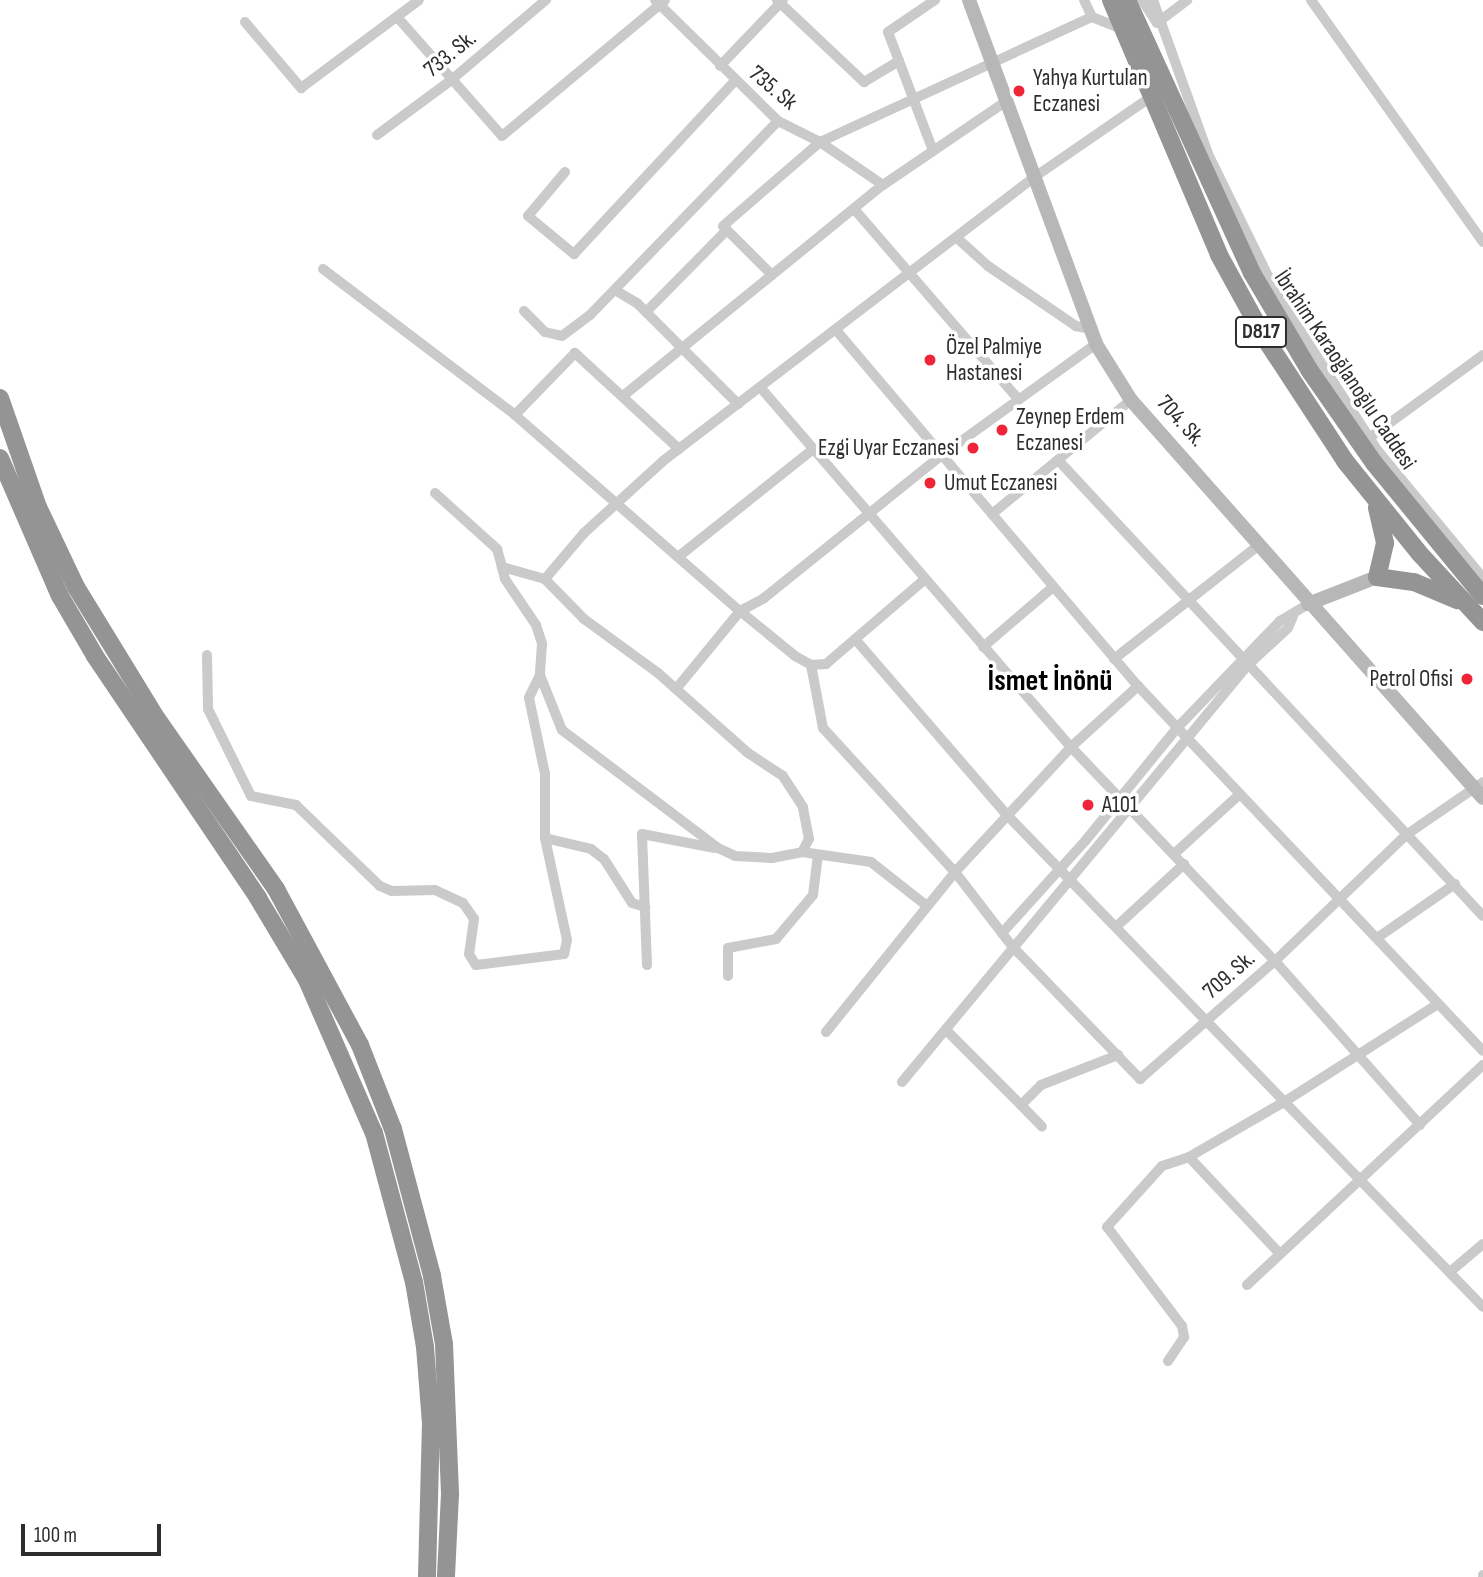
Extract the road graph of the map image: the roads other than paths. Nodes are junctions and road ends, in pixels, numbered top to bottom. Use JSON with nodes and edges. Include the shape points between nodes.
{"nodes":[{"id":1,"x":419,"y":0,"type":"edge"},
{"id":2,"x":546,"y":0,"type":"edge"},
{"id":3,"x":934,"y":0,"type":"edge"},
{"id":4,"x":969,"y":0,"type":"edge"},
{"id":5,"x":1084,"y":0,"type":"edge"},
{"id":6,"x":1111,"y":0,"type":"edge"},
{"id":7,"x":1127,"y":0,"type":"edge"},
{"id":8,"x":1142,"y":0,"type":"edge"},
{"id":9,"x":1153,"y":0,"type":"edge"},
{"id":10,"x":1187,"y":0,"type":"edge"},
{"id":11,"x":1311,"y":0,"type":"edge"},
{"id":12,"x":780,"y":1,"type":"edge"},
{"id":13,"x":660,"y":2,"type":"edge"},
{"id":14,"x":1092,"y":17,"type":"junction"},
{"id":15,"x":398,"y":19,"type":"junction"},
{"id":16,"x":1161,"y":21,"type":"junction"},
{"id":17,"x":245,"y":22,"type":"dead end"},
{"id":18,"x":1122,"y":29,"type":"junction"},
{"id":19,"x":899,"y":61,"type":"junction"},
{"id":20,"x":995,"y":64,"type":"junction"},
{"id":21,"x":720,"y":66,"type":"junction"},
{"id":22,"x":450,"y":81,"type":"junction"},
{"id":23,"x":735,"y":81,"type":"junction"},
{"id":24,"x":1151,"y":97,"type":"junction"},
{"id":25,"x":913,"y":100,"type":"junction"},
{"id":26,"x":1008,"y":100,"type":"junction"},
{"id":27,"x":778,"y":121,"type":"junction"},
{"id":28,"x":377,"y":135,"type":"dead end"},
{"id":29,"x":820,"y":142,"type":"junction"},
{"id":30,"x":932,"y":148,"type":"junction"},
{"id":31,"x":565,"y":172,"type":"dead end"},
{"id":32,"x":1036,"y":176,"type":"junction"},
{"id":33,"x":883,"y":185,"type":"junction"},
{"id":34,"x":855,"y":210,"type":"junction"},
{"id":35,"x":727,"y":230,"type":"junction"},
{"id":36,"x":957,"y":237,"type":"junction"},
{"id":37,"x":1483,"y":242,"type":"edge"},
{"id":38,"x":323,"y":270,"type":"dead end"},
{"id":39,"x":909,"y":274,"type":"junction"},
{"id":40,"x":772,"y":275,"type":"junction"},
{"id":41,"x":615,"y":290,"type":"junction"},
{"id":42,"x":524,"y":311,"type":"dead end"},
{"id":43,"x":646,"y":312,"type":"junction"},
{"id":44,"x":1090,"y":329,"type":"junction"},
{"id":45,"x":836,"y":330,"type":"junction"},
{"id":46,"x":1096,"y":344,"type":"junction"},
{"id":47,"x":680,"y":346,"type":"junction"},
{"id":48,"x":1483,"y":355,"type":"edge"},
{"id":49,"x":760,"y":387,"type":"junction"},
{"id":50,"x":623,"y":396,"type":"junction"},
{"id":51,"x":0,"y":398,"type":"edge"},
{"id":52,"x":1018,"y":399,"type":"junction"},
{"id":53,"x":1131,"y":400,"type":"junction"},
{"id":54,"x":737,"y":404,"type":"junction"},
{"id":55,"x":515,"y":415,"type":"junction"},
{"id":56,"x":1369,"y":438,"type":"junction"},
{"id":57,"x":679,"y":449,"type":"junction"},
{"id":58,"x":812,"y":450,"type":"junction"},
{"id":59,"x":942,"y":454,"type":"junction"},
{"id":60,"x":0,"y":458,"type":"edge"},
{"id":61,"x":1058,"y":460,"type":"junction"},
{"id":62,"x":435,"y":493,"type":"dead end"},
{"id":63,"x":1374,"y":498,"type":"junction"},
{"id":64,"x":616,"y":506,"type":"junction"},
{"id":65,"x":870,"y":512,"type":"junction"},
{"id":66,"x":992,"y":514,"type":"junction"},
{"id":67,"x":1259,"y":545,"type":"junction"},
{"id":68,"x":678,"y":557,"type":"junction"},
{"id":69,"x":502,"y":567,"type":"junction"},
{"id":70,"x":1377,"y":577,"type":"junction"},
{"id":71,"x":1483,"y":578,"type":"edge"},
{"id":72,"x":545,"y":579,"type":"junction"},
{"id":73,"x":925,"y":579,"type":"junction"},
{"id":74,"x":1054,"y":587,"type":"junction"},
{"id":75,"x":1483,"y":596,"type":"edge"},
{"id":76,"x":1191,"y":598,"type":"junction"},
{"id":77,"x":1308,"y":604,"type":"junction"},
{"id":78,"x":1466,"y":604,"type":"junction"},
{"id":79,"x":740,"y":611,"type":"junction"},
{"id":80,"x":1483,"y":622,"type":"edge"},
{"id":81,"x":855,"y":639,"type":"junction"},
{"id":82,"x":983,"y":647,"type":"junction"},
{"id":83,"x":207,"y":655,"type":"dead end"},
{"id":84,"x":1114,"y":659,"type":"junction"},
{"id":85,"x":1246,"y":662,"type":"junction"},
{"id":86,"x":811,"y":665,"type":"junction"},
{"id":87,"x":540,"y":675,"type":"junction"},
{"id":88,"x":1138,"y":685,"type":"junction"},
{"id":89,"x":676,"y":689,"type":"junction"},
{"id":90,"x":1177,"y":728,"type":"junction"},
{"id":91,"x":1187,"y":739,"type":"junction"},
{"id":92,"x":1071,"y":747,"type":"junction"},
{"id":93,"x":1480,"y":789,"type":"edge"},
{"id":94,"x":1240,"y":794,"type":"junction"},
{"id":95,"x":1119,"y":800,"type":"junction"},
{"id":96,"x":1129,"y":811,"type":"junction"},
{"id":97,"x":1008,"y":816,"type":"junction"},
{"id":98,"x":1406,"y":835,"type":"junction"},
{"id":99,"x":545,"y":838,"type":"junction"},
{"id":100,"x":721,"y":849,"type":"junction"},
{"id":101,"x":803,"y":852,"type":"junction"},
{"id":102,"x":1174,"y":854,"type":"junction"},
{"id":103,"x":818,"y":855,"type":"junction"},
{"id":104,"x":1184,"y":864,"type":"junction"},
{"id":105,"x":1060,"y":869,"type":"junction"},
{"id":106,"x":955,"y":872,"type":"junction"},
{"id":107,"x":1071,"y":881,"type":"junction"},
{"id":108,"x":1455,"y":884,"type":"junction"},
{"id":109,"x":1341,"y":899,"type":"junction"},
{"id":110,"x":645,"y":906,"type":"junction"},
{"id":111,"x":927,"y":906,"type":"junction"},
{"id":112,"x":1483,"y":916,"type":"edge"},
{"id":113,"x":1118,"y":925,"type":"junction"},
{"id":114,"x":1002,"y":933,"type":"junction"},
{"id":115,"x":1377,"y":938,"type":"junction"},
{"id":116,"x":1012,"y":946,"type":"junction"},
{"id":117,"x":1275,"y":961,"type":"junction"},
{"id":118,"x":647,"y":965,"type":"dead end"},
{"id":119,"x":728,"y":976,"type":"dead end"},
{"id":120,"x":1438,"y":1004,"type":"junction"},
{"id":121,"x":1208,"y":1019,"type":"junction"},
{"id":122,"x":947,"y":1031,"type":"junction"},
{"id":123,"x":827,"y":1032,"type":"dead end"},
{"id":124,"x":1483,"y":1051,"type":"edge"},
{"id":125,"x":1118,"y":1055,"type":"junction"},
{"id":126,"x":1357,"y":1058,"type":"junction"},
{"id":127,"x":1483,"y":1066,"type":"edge"},
{"id":128,"x":902,"y":1082,"type":"dead end"},
{"id":129,"x":1284,"y":1102,"type":"junction"},
{"id":130,"x":1021,"y":1105,"type":"junction"},
{"id":131,"x":1420,"y":1125,"type":"junction"},
{"id":132,"x":1042,"y":1127,"type":"dead end"},
{"id":133,"x":1189,"y":1157,"type":"junction"},
{"id":134,"x":1361,"y":1177,"type":"junction"},
{"id":135,"x":1483,"y":1244,"type":"edge"},
{"id":136,"x":1280,"y":1254,"type":"junction"},
{"id":137,"x":1451,"y":1271,"type":"junction"},
{"id":138,"x":1247,"y":1285,"type":"dead end"},
{"id":139,"x":1483,"y":1307,"type":"edge"},
{"id":140,"x":1168,"y":1361,"type":"dead end"},
{"id":141,"x":427,"y":1577,"type":"edge"},
{"id":142,"x":446,"y":1577,"type":"edge"}],
"edges":[{"from":1,"to":15,"type":"street"},
{"from":2,"to":22,"type":"street","name":"733. Sk."},
{"from":3,"to":19,"type":"street","via":[[888,32]]},
{"from":4,"to":20,"type":"street","name":"704. Sk."},
{"from":5,"to":14,"type":"street"},
{"from":6,"to":18,"type":"highway","name":"İbrahim Karaoğlanoğlu Caddesi","number":"D817"},
{"from":7,"to":75,"type":"highway","name":"İbrahim Karaoğlanoğlu Caddesi","number":"D817","via":[[1252,274],[1310,371],[1374,463]]},
{"from":8,"to":16,"type":"street","via":[[1150,20]]},
{"from":9,"to":16,"type":"street"},
{"from":10,"to":16,"type":"street"},
{"from":11,"to":37,"type":"street"},
{"from":12,"to":19,"type":"street","via":[[864,82]]},
{"from":12,"to":21,"type":"street"},
{"from":13,"to":21,"type":"street","name":"735. Sk"},
{"from":13,"to":22,"type":"street","via":[[502,136]]},
{"from":14,"to":18,"type":"street"},
{"from":14,"to":20,"type":"street"},
{"from":15,"to":17,"type":"street","via":[[301,88]]},
{"from":15,"to":22,"type":"street"},
{"from":16,"to":56,"type":"street","via":[[1209,156],[1240,224],[1300,333]]},
{"from":18,"to":24,"type":"highway","name":"İbrahim Karaoğlanoğlu Caddesi","number":"D817"},
{"from":19,"to":25,"type":"street"},
{"from":20,"to":25,"type":"street"},
{"from":20,"to":26,"type":"street","name":"704. Sk."},
{"from":21,"to":23,"type":"street","name":"735. Sk"},
{"from":22,"to":28,"type":"street","name":"733. Sk."},
{"from":23,"to":27,"type":"street","name":"735. Sk"},
{"from":23,"to":31,"type":"street","via":[[573,254],[528,216]]},
{"from":24,"to":32,"type":"street"},
{"from":24,"to":63,"type":"highway","name":"İbrahim Karaoğlanoğlu Caddesi","number":"D817","via":[[1219,254],[1264,337],[1319,425]]},
{"from":25,"to":29,"type":"street"},
{"from":25,"to":30,"type":"street"},
{"from":26,"to":30,"type":"street"},
{"from":26,"to":32,"type":"street","name":"704. Sk."},
{"from":27,"to":29,"type":"street","name":"735. Sk"},
{"from":27,"to":41,"type":"street"},
{"from":29,"to":33,"type":"street","name":"735. Sk"},
{"from":29,"to":35,"type":"street","via":[[723,226]]},
{"from":30,"to":33,"type":"street"},
{"from":32,"to":36,"type":"street"},
{"from":32,"to":44,"type":"street","name":"704. Sk."},
{"from":33,"to":34,"type":"street"},
{"from":34,"to":39,"type":"street"},
{"from":34,"to":40,"type":"street"},
{"from":35,"to":40,"type":"street"},
{"from":35,"to":43,"type":"street"},
{"from":36,"to":39,"type":"street"},
{"from":36,"to":44,"type":"street","via":[[1010,281],[1076,326]]},
{"from":38,"to":55,"type":"street"},
{"from":39,"to":45,"type":"street"},
{"from":39,"to":52,"type":"street"},
{"from":40,"to":47,"type":"street"},
{"from":41,"to":42,"type":"street","via":[[562,336],[545,332]]},
{"from":41,"to":43,"type":"street"},
{"from":43,"to":47,"type":"street"},
{"from":44,"to":46,"type":"street","name":"704. Sk."},
{"from":45,"to":49,"type":"street"},
{"from":45,"to":59,"type":"street"},
{"from":46,"to":52,"type":"street"},
{"from":46,"to":53,"type":"street","name":"704. Sk."},
{"from":47,"to":50,"type":"street"},
{"from":47,"to":54,"type":"street"},
{"from":48,"to":56,"type":"street"},
{"from":49,"to":54,"type":"street"},
{"from":49,"to":58,"type":"street"},
{"from":50,"to":55,"type":"street","via":[[575,353]]},
{"from":50,"to":57,"type":"street"},
{"from":51,"to":142,"type":"highway","via":[[38,507],[76,587],[158,719],[276,889],[360,1045],[393,1129],[432,1276],[444,1345],[450,1494]]},
{"from":52,"to":59,"type":"street"},
{"from":53,"to":61,"type":"street"},
{"from":53,"to":67,"type":"street","name":"704. Sk."},
{"from":54,"to":57,"type":"street"},
{"from":55,"to":64,"type":"street"},
{"from":56,"to":71,"type":"street"},
{"from":57,"to":64,"type":"street"},
{"from":58,"to":65,"type":"street"},
{"from":58,"to":68,"type":"street"},
{"from":59,"to":65,"type":"street"},
{"from":59,"to":66,"type":"street"},
{"from":60,"to":141,"type":"highway","via":[[60,596],[95,656],[258,898],[307,980],[374,1133],[414,1282],[425,1347],[431,1435]]},
{"from":61,"to":66,"type":"street"},
{"from":61,"to":76,"type":"street"},
{"from":62,"to":69,"type":"street","via":[[497,549]]},
{"from":63,"to":70,"type":"highway","via":[[1385,543]]},
{"from":63,"to":78,"type":"highway","name":"İbrahim Karaoğlanoğlu Caddesi","number":"D817"},
{"from":64,"to":68,"type":"street"},
{"from":64,"to":72,"type":"street","via":[[584,533]]},
{"from":65,"to":73,"type":"street"},
{"from":65,"to":79,"type":"street","via":[[764,598]]},
{"from":66,"to":74,"type":"street"},
{"from":67,"to":76,"type":"street"},
{"from":67,"to":77,"type":"street","name":"704. Sk."},
{"from":68,"to":79,"type":"street"},
{"from":69,"to":72,"type":"street"},
{"from":69,"to":87,"type":"street","via":[[536,625],[542,644]]},
{"from":70,"to":77,"type":"street"},
{"from":70,"to":78,"type":"highway","via":[[1414,582]]},
{"from":72,"to":89,"type":"street","via":[[584,619]]},
{"from":73,"to":81,"type":"street"},
{"from":73,"to":82,"type":"street"},
{"from":74,"to":82,"type":"street"},
{"from":74,"to":84,"type":"street"},
{"from":76,"to":84,"type":"street"},
{"from":76,"to":85,"type":"street"},
{"from":77,"to":85,"type":"street","via":[[1280,621]]},
{"from":77,"to":93,"type":"street","name":"704. Sk."},
{"from":78,"to":80,"type":"highway","name":"İbrahim Karaoğlanoğlu Caddesi","number":"D817"},
{"from":79,"to":86,"type":"street"},
{"from":79,"to":89,"type":"street"},
{"from":81,"to":86,"type":"street","via":[[838,657]]},
{"from":81,"to":97,"type":"street"},
{"from":82,"to":92,"type":"street"},
{"from":83,"to":99,"type":"street","via":[[208,709],[251,796],[296,806],[380,886],[392,891],[435,890],[463,903],[474,919],[468,954],[476,965],[564,954],[567,940]]},
{"from":84,"to":88,"type":"street"},
{"from":85,"to":90,"type":"street"},
{"from":85,"to":91,"type":"street"},
{"from":85,"to":98,"type":"street"},
{"from":86,"to":106,"type":"street","name":"709. Sk.","via":[[823,728]]},
{"from":87,"to":99,"type":"street","via":[[529,698],[545,774]]},
{"from":87,"to":100,"type":"street","via":[[562,730]]},
{"from":88,"to":90,"type":"street"},
{"from":88,"to":92,"type":"street"},
{"from":89,"to":101,"type":"street","via":[[794,790],[809,839]]},
{"from":90,"to":91,"type":"street"},
{"from":90,"to":95,"type":"street"},
{"from":91,"to":94,"type":"street"},
{"from":91,"to":96,"type":"street"},
{"from":92,"to":95,"type":"street"},
{"from":92,"to":97,"type":"street"},
{"from":93,"to":98,"type":"street","name":"709. Sk."},
{"from":94,"to":102,"type":"street"},
{"from":94,"to":109,"type":"street"},
{"from":95,"to":96,"type":"street"},
{"from":95,"to":105,"type":"street"},
{"from":96,"to":102,"type":"street"},
{"from":96,"to":107,"type":"street"},
{"from":97,"to":105,"type":"street"},
{"from":97,"to":106,"type":"street"},
{"from":98,"to":108,"type":"street"},
{"from":98,"to":109,"type":"street","name":"709. Sk."},
{"from":99,"to":110,"type":"street","via":[[591,849],[604,859],[632,903]]},
{"from":100,"to":101,"type":"street","via":[[735,856],[772,858]]},
{"from":100,"to":110,"type":"street","via":[[642,834]]},
{"from":101,"to":103,"type":"street"},
{"from":102,"to":104,"type":"street"},
{"from":103,"to":111,"type":"street","via":[[871,862]]},
{"from":103,"to":119,"type":"street","via":[[816,888],[806,904],[776,939],[728,948]]},
{"from":104,"to":113,"type":"street"},
{"from":104,"to":117,"type":"street"},
{"from":105,"to":107,"type":"street"},
{"from":105,"to":114,"type":"street"},
{"from":106,"to":111,"type":"street"},
{"from":106,"to":114,"type":"street","name":"709. Sk."},
{"from":107,"to":113,"type":"street"},
{"from":107,"to":116,"type":"street"},
{"from":108,"to":112,"type":"street"},
{"from":108,"to":115,"type":"street"},
{"from":109,"to":115,"type":"street"},
{"from":109,"to":117,"type":"street","name":"709. Sk."},
{"from":110,"to":118,"type":"street"},
{"from":111,"to":123,"type":"street"},
{"from":113,"to":121,"type":"street"},
{"from":114,"to":116,"type":"street","name":"709. Sk."},
{"from":115,"to":120,"type":"street"},
{"from":116,"to":122,"type":"street"},
{"from":116,"to":125,"type":"street","name":"709. Sk."},
{"from":117,"to":121,"type":"street","name":"709. Sk."},
{"from":117,"to":126,"type":"street"},
{"from":120,"to":124,"type":"street"},
{"from":120,"to":126,"type":"street"},
{"from":121,"to":125,"type":"street","name":"709. Sk.","via":[[1139,1079]]},
{"from":121,"to":129,"type":"street"},
{"from":122,"to":128,"type":"street"},
{"from":122,"to":130,"type":"street"},
{"from":125,"to":130,"type":"street","via":[[1041,1085]]},
{"from":126,"to":129,"type":"street"},
{"from":126,"to":131,"type":"street"},
{"from":127,"to":131,"type":"street"},
{"from":129,"to":133,"type":"street"},
{"from":129,"to":134,"type":"street"},
{"from":130,"to":132,"type":"street"},
{"from":131,"to":134,"type":"street"},
{"from":133,"to":136,"type":"street"},
{"from":133,"to":140,"type":"street","via":[[1162,1166],[1107,1227],[1182,1326],[1184,1337]]},
{"from":134,"to":136,"type":"street"},
{"from":134,"to":137,"type":"street","via":[[1416,1240]]},
{"from":135,"to":137,"type":"street"},
{"from":136,"to":138,"type":"street"},
{"from":137,"to":139,"type":"street"}]}
